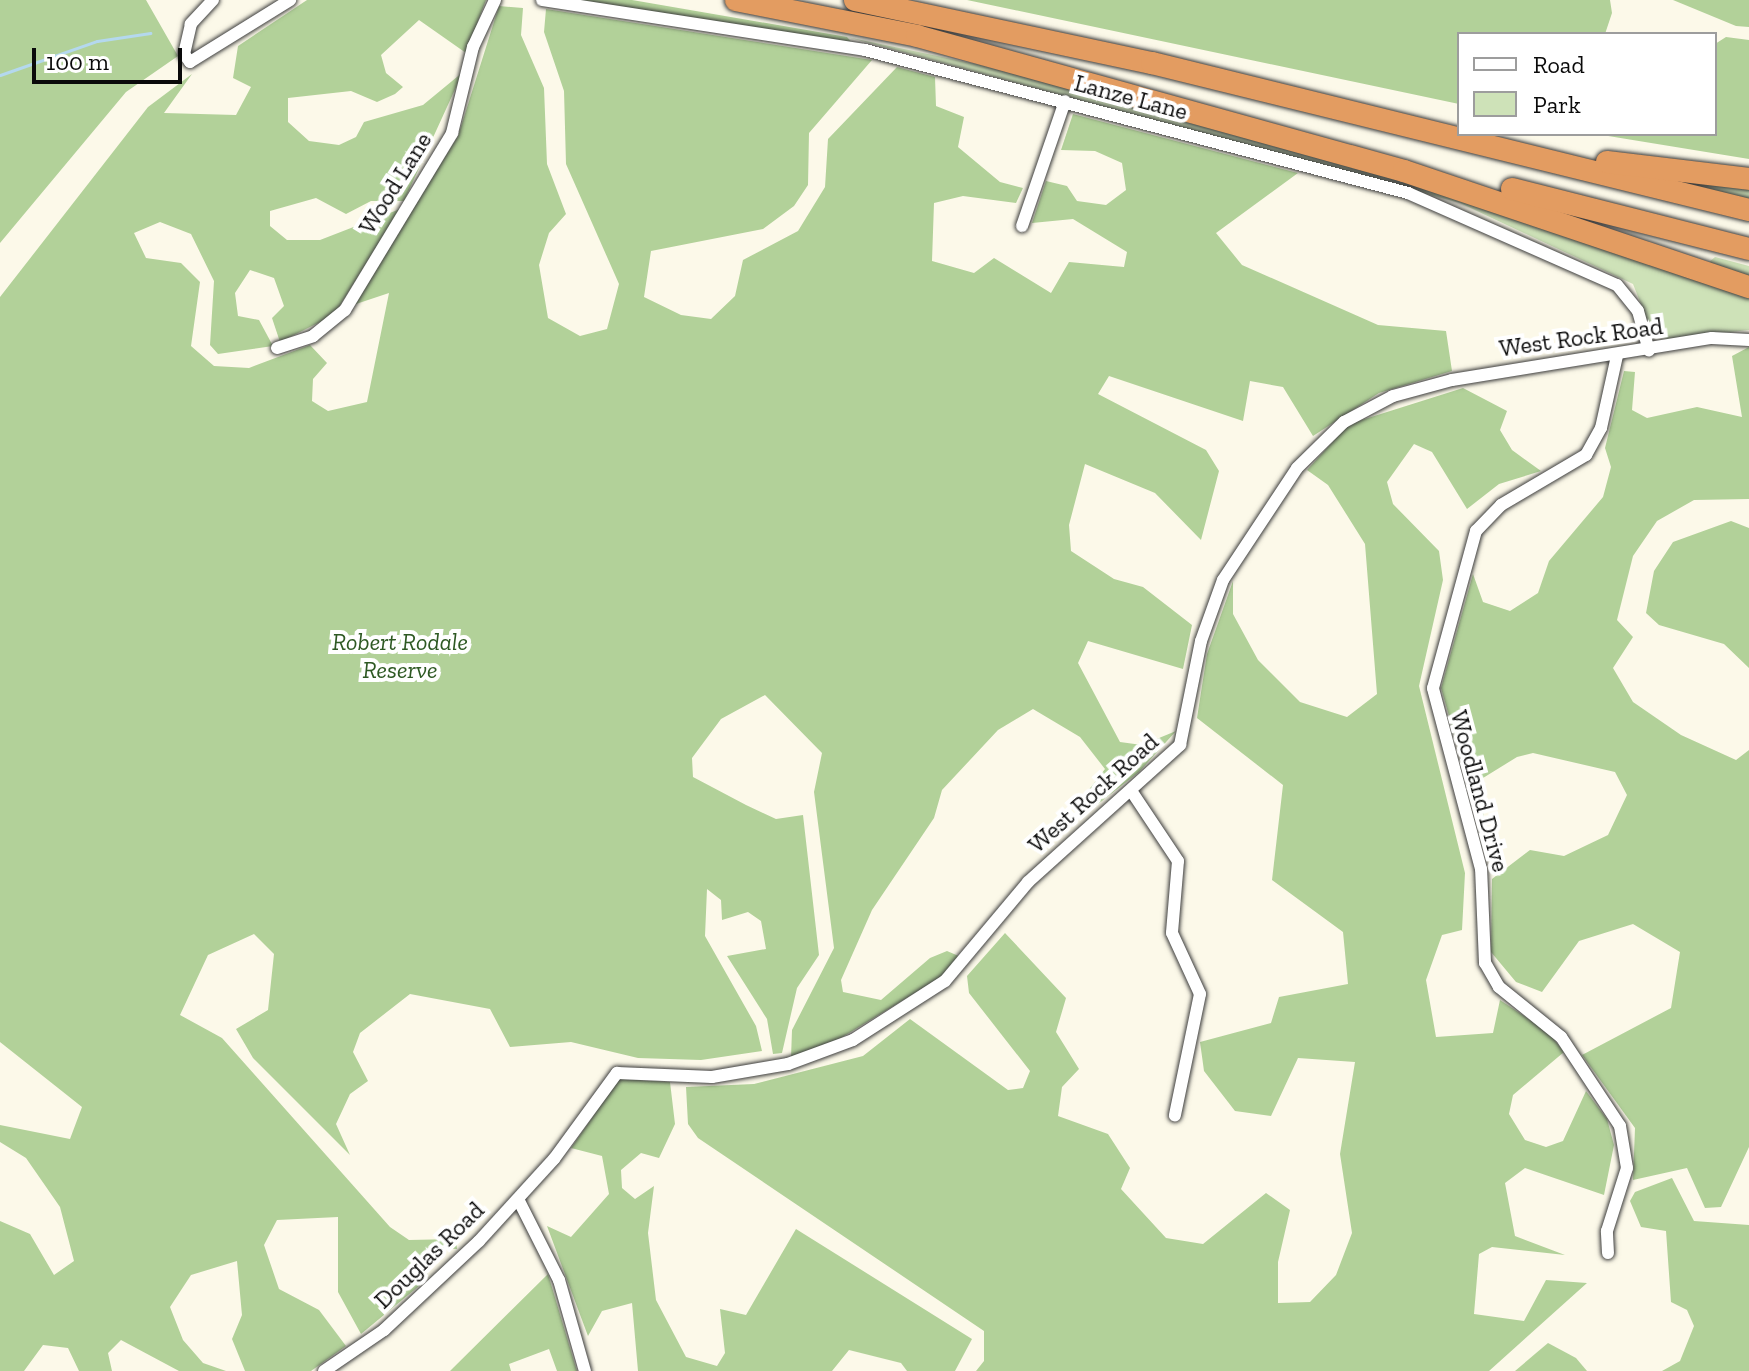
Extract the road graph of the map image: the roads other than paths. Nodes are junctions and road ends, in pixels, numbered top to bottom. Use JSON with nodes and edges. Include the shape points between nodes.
{"nodes":[{"id":1,"x":213,"y":0,"type":"edge"},
{"id":2,"x":290,"y":0,"type":"edge"},
{"id":3,"x":495,"y":0,"type":"edge"},
{"id":4,"x":542,"y":0,"type":"edge"},
{"id":5,"x":736,"y":0,"type":"edge"},
{"id":6,"x":855,"y":0,"type":"edge"},
{"id":7,"x":1152,"y":63,"type":"junction"},
{"id":8,"x":1104,"y":87,"type":"junction"},
{"id":9,"x":1065,"y":101,"type":"junction"},
{"id":10,"x":1457,"y":132,"type":"edge"},
{"id":11,"x":1481,"y":136,"type":"edge"},
{"id":12,"x":1749,"y":179,"type":"edge"},
{"id":13,"x":1749,"y":210,"type":"edge"},
{"id":14,"x":1022,"y":226,"type":"dead end"},
{"id":15,"x":1749,"y":249,"type":"edge"},
{"id":16,"x":1749,"y":287,"type":"edge"},
{"id":17,"x":1749,"y":340,"type":"edge"},
{"id":18,"x":277,"y":348,"type":"dead end"},
{"id":19,"x":1649,"y":351,"type":"junction"},
{"id":20,"x":1617,"y":356,"type":"junction"},
{"id":21,"x":1132,"y":792,"type":"junction"},
{"id":22,"x":1175,"y":1115,"type":"dead end"},
{"id":23,"x":554,"y":1159,"type":"joint"},
{"id":24,"x":518,"y":1199,"type":"junction"},
{"id":25,"x":1608,"y":1253,"type":"dead end"},
{"id":26,"x":324,"y":1371,"type":"edge"},
{"id":27,"x":585,"y":1371,"type":"edge"}],
"edges":[{"from":1,"to":2,"type":"street","via":[[191,24],[184,54],[190,62]]},
{"from":3,"to":18,"type":"street","name":"Wood Lane","via":[[473,47],[452,133],[345,310],[313,336]]},
{"from":4,"to":9,"type":"street","name":"Lanze Lane","via":[[818,41]]},
{"from":5,"to":8,"type":"highway","via":[[917,36]]},
{"from":6,"to":7,"type":"highway"},
{"from":7,"to":10,"type":"highway"},
{"from":7,"to":13,"type":"highway"},
{"from":8,"to":15,"type":"highway"},
{"from":8,"to":16,"type":"highway","via":[[1524,206]]},
{"from":9,"to":14,"type":"street"},
{"from":9,"to":19,"type":"street","name":"Lanze Lane","via":[[1473,216],[1617,285],[1638,311]]},
{"from":11,"to":12,"type":"highway"},
{"from":17,"to":19,"type":"street","name":"West Rock Road","via":[[1712,338]]},
{"from":19,"to":20,"type":"street","name":"West Rock Road"},
{"from":20,"to":21,"type":"street","name":"West Rock Road","via":[[1432,385],[1376,403],[1325,437],[1223,580],[1201,641],[1185,733]]},
{"from":20,"to":25,"type":"street","name":"Woodland Drive","via":[[1601,428],[1586,455],[1501,505],[1476,531],[1433,688],[1481,869],[1485,963],[1499,987],[1561,1037],[1620,1126],[1627,1168],[1607,1228]]},
{"from":21,"to":22,"type":"street","via":[[1178,861],[1172,933],[1200,994]]},
{"from":21,"to":23,"type":"street","name":"West Rock Road","via":[[1028,882],[960,967],[904,1010],[836,1048],[763,1070],[686,1078],[617,1073]]},
{"from":23,"to":24,"type":"street","name":"Douglas Road"},
{"from":24,"to":26,"type":"street","name":"Douglas Road","via":[[409,1308]]},
{"from":24,"to":27,"type":"street","via":[[559,1280]]}]}
